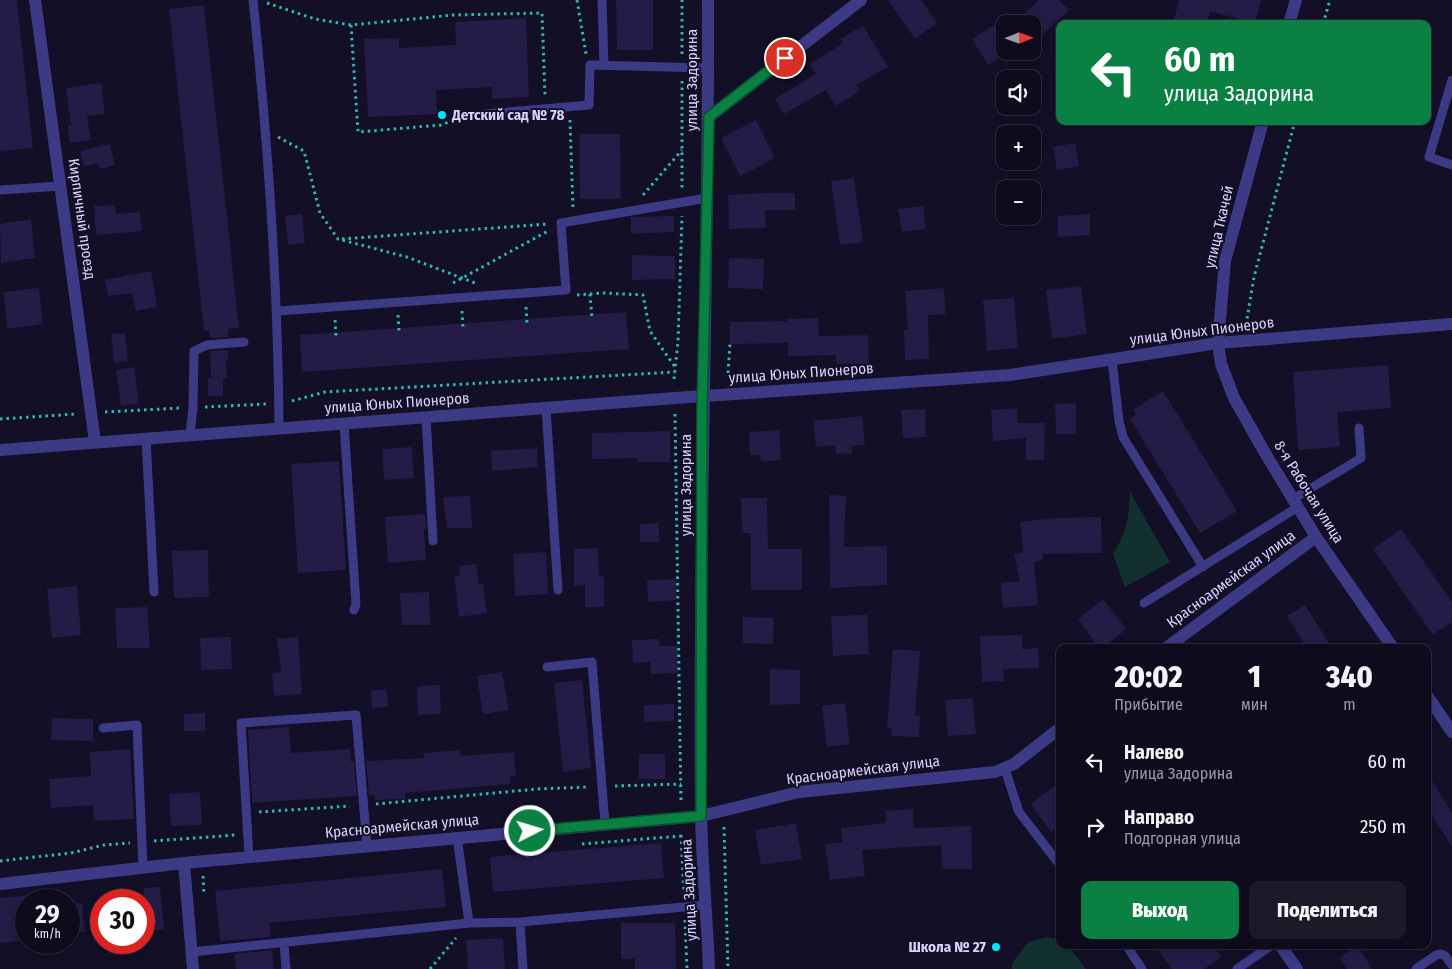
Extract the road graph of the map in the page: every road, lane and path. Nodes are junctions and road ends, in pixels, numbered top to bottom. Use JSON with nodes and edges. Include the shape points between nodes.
{"nodes":[{"id":1,"x":35,"y":0,"type":"edge"},
{"id":2,"x":253,"y":0,"type":"edge"},
{"id":3,"x":577,"y":0,"type":"edge"},
{"id":4,"x":602,"y":0,"type":"edge"},
{"id":5,"x":682,"y":0,"type":"edge"},
{"id":6,"x":708,"y":0,"type":"edge"},
{"id":7,"x":861,"y":0,"type":"edge"},
{"id":8,"x":1296,"y":0,"type":"edge"},
{"id":9,"x":1330,"y":0,"type":"edge"},
{"id":10,"x":265,"y":3,"type":"dead end"},
{"id":11,"x":1290,"y":20,"type":"edge"},
{"id":12,"x":1324,"y":20,"type":"edge"},
{"id":13,"x":351,"y":25,"type":"junction"},
{"id":14,"x":590,"y":65,"type":"junction"},
{"id":15,"x":604,"y":65,"type":"junction"},
{"id":16,"x":682,"y":68,"type":"junction"},
{"id":17,"x":708,"y":68,"type":"junction"},
{"id":18,"x":1452,"y":80,"type":"edge"},
{"id":19,"x":570,"y":107,"type":"junction"},
{"id":20,"x":546,"y":109,"type":"junction"},
{"id":21,"x":463,"y":116,"type":"joint"},
{"id":22,"x":709,"y":117,"type":"junction"},
{"id":23,"x":1262,"y":125,"type":"edge"},
{"id":24,"x":1293,"y":125,"type":"edge"},
{"id":25,"x":266,"y":130,"type":"junction"},
{"id":26,"x":682,"y":150,"type":"junction"},
{"id":27,"x":1452,"y":166,"type":"edge"},
{"id":28,"x":61,"y":186,"type":"junction"},
{"id":29,"x":0,"y":190,"type":"edge"},
{"id":30,"x":707,"y":198,"type":"junction"},
{"id":31,"x":682,"y":202,"type":"junction"},
{"id":32,"x":629,"y":211,"type":"junction"},
{"id":33,"x":573,"y":221,"type":"junction"},
{"id":34,"x":561,"y":223,"type":"junction"},
{"id":35,"x":338,"y":239,"type":"junction"},
{"id":36,"x":463,"y":278,"type":"junction"},
{"id":37,"x":446,"y":287,"type":"dead end"},
{"id":38,"x":502,"y":293,"type":"junction"},
{"id":39,"x":603,"y":293,"type":"dead end"},
{"id":40,"x":590,"y":294,"type":"dead end"},
{"id":41,"x":526,"y":298,"type":"dead end"},
{"id":42,"x":461,"y":303,"type":"dead end"},
{"id":43,"x":398,"y":308,"type":"dead end"},
{"id":44,"x":278,"y":311,"type":"junction"},
{"id":45,"x":335,"y":312,"type":"dead end"},
{"id":46,"x":592,"y":319,"type":"dead end"},
{"id":47,"x":528,"y":323,"type":"dead end"},
{"id":48,"x":1452,"y":324,"type":"edge"},
{"id":49,"x":463,"y":328,"type":"dead end"},
{"id":50,"x":399,"y":332,"type":"dead end"},
{"id":51,"x":336,"y":337,"type":"dead end"},
{"id":52,"x":1243,"y":341,"type":"junction"},
{"id":53,"x":244,"y":342,"type":"dead end"},
{"id":54,"x":1218,"y":343,"type":"junction"},
{"id":55,"x":730,"y":344,"type":"dead end"},
{"id":56,"x":1112,"y":360,"type":"junction"},
{"id":57,"x":674,"y":367,"type":"junction"},
{"id":58,"x":675,"y":372,"type":"junction"},
{"id":59,"x":728,"y":373,"type":"dead end"},
{"id":60,"x":674,"y":379,"type":"dead end"},
{"id":61,"x":703,"y":396,"type":"junction"},
{"id":62,"x":279,"y":404,"type":"junction"},
{"id":63,"x":192,"y":408,"type":"junction"},
{"id":64,"x":546,"y":408,"type":"junction"},
{"id":65,"x":91,"y":412,"type":"junction"},
{"id":66,"x":675,"y":414,"type":"dead end"},
{"id":67,"x":426,"y":417,"type":"junction"},
{"id":68,"x":0,"y":419,"type":"edge"},
{"id":69,"x":344,"y":424,"type":"junction"},
{"id":70,"x":279,"y":427,"type":"junction"},
{"id":71,"x":1359,"y":428,"type":"dead end"},
{"id":72,"x":190,"y":435,"type":"junction"},
{"id":73,"x":146,"y":438,"type":"junction"},
{"id":74,"x":95,"y":442,"type":"junction"},
{"id":75,"x":0,"y":450,"type":"edge"},
{"id":76,"x":1296,"y":503,"type":"junction"},
{"id":77,"x":1316,"y":536,"type":"junction"},
{"id":78,"x":433,"y":541,"type":"dead end"},
{"id":79,"x":1203,"y":567,"type":"junction"},
{"id":80,"x":558,"y":590,"type":"dead end"},
{"id":81,"x":154,"y":592,"type":"dead end"},
{"id":82,"x":1144,"y":603,"type":"dead end"},
{"id":83,"x":354,"y":610,"type":"dead end"},
{"id":84,"x":1171,"y":644,"type":"edge"},
{"id":85,"x":1390,"y":644,"type":"edge"},
{"id":86,"x":547,"y":668,"type":"dead end"},
{"id":87,"x":1431,"y":701,"type":"edge"},
{"id":88,"x":103,"y":728,"type":"dead end"},
{"id":89,"x":1056,"y":731,"type":"edge"},
{"id":90,"x":1452,"y":732,"type":"edge"},
{"id":91,"x":1005,"y":769,"type":"junction"},
{"id":92,"x":681,"y":784,"type":"junction"},
{"id":93,"x":602,"y":787,"type":"junction"},
{"id":94,"x":364,"y":805,"type":"junction"},
{"id":95,"x":246,"y":813,"type":"junction"},
{"id":96,"x":701,"y":816,"type":"junction"},
{"id":97,"x":681,"y":817,"type":"junction"},
{"id":98,"x":604,"y":824,"type":"junction"},
{"id":99,"x":724,"y":827,"type":"dead end"},
{"id":100,"x":247,"y":834,"type":"junction"},
{"id":101,"x":456,"y":838,"type":"junction"},
{"id":102,"x":142,"y":842,"type":"junction"},
{"id":103,"x":367,"y":846,"type":"junction"},
{"id":104,"x":248,"y":857,"type":"junction"},
{"id":105,"x":1056,"y":860,"type":"edge"},
{"id":106,"x":0,"y":861,"type":"edge"},
{"id":107,"x":184,"y":863,"type":"junction"},
{"id":108,"x":143,"y":868,"type":"junction"},
{"id":109,"x":0,"y":884,"type":"edge"},
{"id":110,"x":706,"y":905,"type":"junction"},
{"id":111,"x":685,"y":907,"type":"junction"},
{"id":112,"x":520,"y":922,"type":"junction"},
{"id":113,"x":469,"y":923,"type":"junction"},
{"id":114,"x":284,"y":943,"type":"junction"},
{"id":115,"x":1129,"y":949,"type":"edge"},
{"id":116,"x":1266,"y":949,"type":"edge"},
{"id":117,"x":1283,"y":949,"type":"edge"},
{"id":118,"x":192,"y":952,"type":"junction"},
{"id":119,"x":1452,"y":965,"type":"edge"},
{"id":120,"x":194,"y":969,"type":"edge"},
{"id":121,"x":286,"y":969,"type":"edge"},
{"id":122,"x":430,"y":969,"type":"edge"},
{"id":123,"x":523,"y":969,"type":"edge"},
{"id":124,"x":687,"y":969,"type":"edge"},
{"id":125,"x":709,"y":969,"type":"edge"},
{"id":126,"x":728,"y":969,"type":"edge"},
{"id":127,"x":1142,"y":969,"type":"edge"},
{"id":128,"x":1237,"y":969,"type":"edge"},
{"id":129,"x":1297,"y":969,"type":"edge"},
{"id":130,"x":1416,"y":969,"type":"edge"}],
"edges":[{"from":1,"to":28,"type":"street","name":"Кирпичный проезд"},
{"from":2,"to":25,"type":"lane"},
{"from":3,"to":14,"type":"path","via":[[584,49]]},
{"from":4,"to":15,"type":"lane"},
{"from":5,"to":16,"type":"path"},
{"from":6,"to":17,"type":"street","name":"улица Задорина"},
{"from":7,"to":22,"type":"street"},
{"from":8,"to":11,"type":"street"},
{"from":9,"to":12,"type":"path"},
{"from":10,"to":13,"type":"path","via":[[315,19]]},
{"from":13,"to":20,"type":"path","via":[[453,15],[542,13]]},
{"from":13,"to":21,"type":"path","via":[[358,132],[441,125]]},
{"from":14,"to":15,"type":"lane"},
{"from":14,"to":19,"type":"lane","via":[[589,105]]},
{"from":15,"to":16,"type":"lane"},
{"from":16,"to":17,"type":"lane"},
{"from":16,"to":26,"type":"path"},
{"from":17,"to":22,"type":"street","name":"улица Задорина"},
{"from":18,"to":27,"type":"lane","via":[[1429,157]]},
{"from":19,"to":20,"type":"lane"},
{"from":19,"to":33,"type":"path"},
{"from":20,"to":21,"type":"lane"},
{"from":22,"to":30,"type":"street","name":"улица Задорина"},
{"from":23,"to":54,"type":"street","name":"улица Ткачей","via":[[1225,261]]},
{"from":24,"to":52,"type":"path","via":[[1254,277]]},
{"from":25,"to":35,"type":"path","via":[[304,151],[320,212]]},
{"from":25,"to":44,"type":"lane"},
{"from":26,"to":31,"type":"path"},
{"from":26,"to":32,"type":"path"},
{"from":28,"to":29,"type":"lane"},
{"from":28,"to":65,"type":"street","name":"Кирпичный проезд"},
{"from":30,"to":31,"type":"lane"},
{"from":30,"to":61,"type":"street","name":"улица Задорина"},
{"from":31,"to":32,"type":"lane"},
{"from":31,"to":57,"type":"path","via":[[678,342]]},
{"from":32,"to":33,"type":"lane"},
{"from":33,"to":34,"type":"lane"},
{"from":34,"to":35,"type":"path"},
{"from":34,"to":36,"type":"path"},
{"from":34,"to":38,"type":"lane","via":[[566,290]]},
{"from":35,"to":36,"type":"path","via":[[407,256]]},
{"from":36,"to":37,"type":"path"},
{"from":36,"to":38,"type":"path"},
{"from":38,"to":44,"type":"lane"},
{"from":39,"to":57,"type":"path","via":[[643,295],[650,331]]},
{"from":40,"to":46,"type":"path"},
{"from":41,"to":47,"type":"path"},
{"from":42,"to":49,"type":"path"},
{"from":43,"to":50,"type":"path"},
{"from":44,"to":62,"type":"lane"},
{"from":45,"to":51,"type":"path"},
{"from":48,"to":52,"type":"street","name":"улица Юных Пионеров"},
{"from":52,"to":54,"type":"street","name":"улица Юных Пионеров"},
{"from":53,"to":63,"type":"lane","via":[[207,345],[194,351]]},
{"from":54,"to":56,"type":"street","name":"улица Юных Пионеров"},
{"from":54,"to":76,"type":"street","name":"8-я Рабочая улица","via":[[1221,364],[1234,398]]},
{"from":55,"to":59,"type":"path"},
{"from":56,"to":61,"type":"street","name":"улица Юных Пионеров","via":[[1010,375]]},
{"from":56,"to":79,"type":"lane","via":[[1123,437]]},
{"from":57,"to":58,"type":"path"},
{"from":58,"to":60,"type":"path"},
{"from":58,"to":62,"type":"path","via":[[325,392]]},
{"from":61,"to":64,"type":"street","name":"улица Юных Пионеров"},
{"from":61,"to":96,"type":"street","name":"улица Задорина"},
{"from":62,"to":63,"type":"path"},
{"from":62,"to":70,"type":"lane"},
{"from":63,"to":65,"type":"path"},
{"from":63,"to":72,"type":"lane"},
{"from":64,"to":67,"type":"street","name":"улица Юных Пионеров"},
{"from":64,"to":80,"type":"lane"},
{"from":65,"to":68,"type":"path"},
{"from":65,"to":74,"type":"street","name":"Кирпичный проезд"},
{"from":66,"to":92,"type":"path"},
{"from":67,"to":69,"type":"street","name":"улица Юных Пионеров"},
{"from":67,"to":78,"type":"lane"},
{"from":69,"to":70,"type":"street","name":"улица Юных Пионеров"},
{"from":69,"to":83,"type":"lane"},
{"from":70,"to":72,"type":"street","name":"улица Юных Пионеров"},
{"from":71,"to":76,"type":"lane","via":[[1361,458]]},
{"from":72,"to":73,"type":"street","name":"улица Юных Пионеров"},
{"from":73,"to":74,"type":"street","name":"улица Юных Пионеров"},
{"from":73,"to":81,"type":"lane"},
{"from":74,"to":75,"type":"street","name":"улица Юных Пионеров"},
{"from":76,"to":77,"type":"street","name":"8-я Рабочая улица"},
{"from":76,"to":79,"type":"lane"},
{"from":77,"to":84,"type":"street","name":"Красноармейская улица"},
{"from":77,"to":85,"type":"street","name":"8-я Рабочая улица"},
{"from":79,"to":82,"type":"lane"},
{"from":86,"to":93,"type":"lane","via":[[592,662]]},
{"from":87,"to":90,"type":"street"},
{"from":88,"to":102,"type":"lane","via":[[137,725]]},
{"from":89,"to":91,"type":"street","name":"Красноармейская улица"},
{"from":91,"to":96,"type":"street","name":"Красноармейская улица","via":[[799,792]]},
{"from":91,"to":105,"type":"lane","via":[[1019,812]]},
{"from":92,"to":93,"type":"path"},
{"from":92,"to":97,"type":"path"},
{"from":93,"to":94,"type":"path","via":[[537,789]]},
{"from":93,"to":98,"type":"lane"},
{"from":94,"to":95,"type":"path"},
{"from":94,"to":95,"type":"lane","via":[[356,715],[241,723]]},
{"from":94,"to":103,"type":"lane"},
{"from":95,"to":100,"type":"lane"},
{"from":96,"to":97,"type":"street","name":"Красноармейская улица"},
{"from":96,"to":110,"type":"street","name":"улица Задорина"},
{"from":97,"to":98,"type":"street","name":"Красноармейская улица"},
{"from":97,"to":111,"type":"path"},
{"from":98,"to":101,"type":"street","name":"Красноармейская улица"},
{"from":99,"to":126,"type":"path"},
{"from":100,"to":102,"type":"path"},
{"from":100,"to":104,"type":"lane"},
{"from":101,"to":103,"type":"street","name":"Красноармейская улица"},
{"from":101,"to":113,"type":"lane"},
{"from":102,"to":106,"type":"path"},
{"from":102,"to":108,"type":"lane"},
{"from":103,"to":104,"type":"street","name":"Красноармейская улица"},
{"from":104,"to":107,"type":"street","name":"Красноармейская улица"},
{"from":107,"to":108,"type":"street","name":"Красноармейская улица"},
{"from":107,"to":118,"type":"street"},
{"from":108,"to":109,"type":"street","name":"Красноармейская улица"},
{"from":110,"to":111,"type":"lane"},
{"from":110,"to":125,"type":"street","name":"улица Задорина"},
{"from":111,"to":112,"type":"lane"},
{"from":111,"to":124,"type":"path"},
{"from":112,"to":113,"type":"lane"},
{"from":112,"to":123,"type":"lane"},
{"from":113,"to":114,"type":"lane"},
{"from":113,"to":122,"type":"path"},
{"from":114,"to":118,"type":"lane"},
{"from":114,"to":121,"type":"lane"},
{"from":115,"to":127,"type":"lane"},
{"from":116,"to":128,"type":"lane"},
{"from":117,"to":129,"type":"street"},
{"from":118,"to":120,"type":"street"},
{"from":119,"to":130,"type":"lane","via":[[1441,954]]}]}
